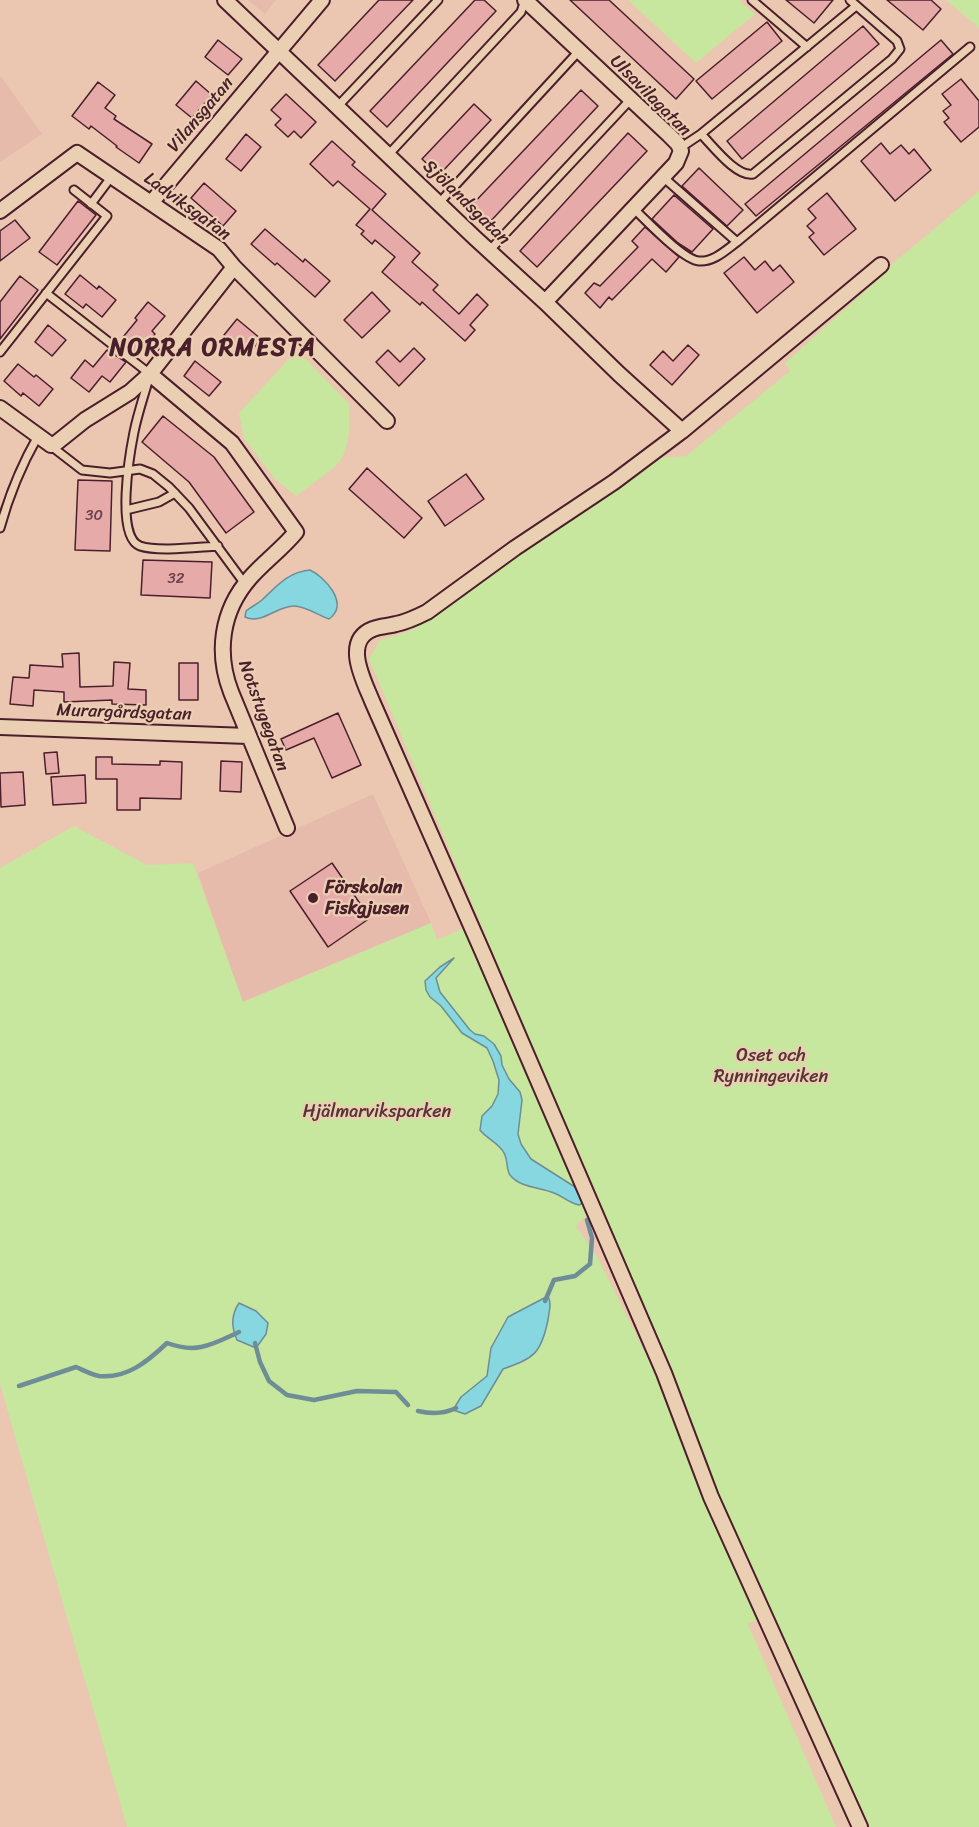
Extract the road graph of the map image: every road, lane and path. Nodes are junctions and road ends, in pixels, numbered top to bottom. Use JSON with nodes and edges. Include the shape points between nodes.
{"nodes":[{"id":1,"x":225,"y":0,"type":"edge"},
{"id":2,"x":322,"y":0,"type":"edge"},
{"id":3,"x":438,"y":0,"type":"edge"},
{"id":4,"x":525,"y":0,"type":"edge"},
{"id":5,"x":752,"y":0,"type":"edge"},
{"id":6,"x":849,"y":0,"type":"edge"},
{"id":7,"x":856,"y":6,"type":"junction"},
{"id":8,"x":807,"y":47,"type":"junction"},
{"id":9,"x":970,"y":47,"type":"dead end"},
{"id":10,"x":280,"y":50,"type":"junction"},
{"id":11,"x":579,"y":51,"type":"junction"},
{"id":12,"x":631,"y":99,"type":"junction"},
{"id":13,"x":338,"y":106,"type":"junction"},
{"id":14,"x":701,"y":134,"type":"junction"},
{"id":15,"x":680,"y":148,"type":"junction"},
{"id":16,"x":389,"y":154,"type":"junction"},
{"id":17,"x":112,"y":176,"type":"junction"},
{"id":18,"x":663,"y":177,"type":"junction"},
{"id":19,"x":74,"y":190,"type":"dead end"},
{"id":20,"x":150,"y":202,"type":"junction"},
{"id":21,"x":439,"y":203,"type":"junction"},
{"id":22,"x":91,"y":204,"type":"junction"},
{"id":23,"x":633,"y":208,"type":"junction"},
{"id":24,"x":0,"y":211,"type":"edge"},
{"id":25,"x":737,"y":242,"type":"junction"},
{"id":26,"x":489,"y":251,"type":"junction"},
{"id":27,"x":881,"y":265,"type":"dead end"},
{"id":28,"x":234,"y":267,"type":"junction"},
{"id":29,"x":46,"y":293,"type":"junction"},
{"id":30,"x":545,"y":302,"type":"junction"},
{"id":31,"x":0,"y":352,"type":"edge"},
{"id":32,"x":150,"y":374,"type":"junction"},
{"id":33,"x":0,"y":408,"type":"edge"},
{"id":34,"x":387,"y":421,"type":"dead end"},
{"id":35,"x":682,"y":431,"type":"junction"},
{"id":36,"x":38,"y":436,"type":"junction"},
{"id":37,"x":51,"y":445,"type":"junction"},
{"id":38,"x":128,"y":471,"type":"junction"},
{"id":39,"x":175,"y":493,"type":"junction"},
{"id":40,"x":126,"y":510,"type":"junction"},
{"id":41,"x":0,"y":528,"type":"edge"},
{"id":42,"x":218,"y":546,"type":"junction"},
{"id":43,"x":245,"y":584,"type":"junction"},
{"id":44,"x":0,"y":727,"type":"edge"},
{"id":45,"x":248,"y":736,"type":"junction"},
{"id":46,"x":287,"y":828,"type":"dead end"},
{"id":47,"x":860,"y":1827,"type":"edge"}],
"edges":[{"from":1,"to":10,"type":"street","name":"Sjölandsgatan"},
{"from":2,"to":10,"type":"street"},
{"from":3,"to":13,"type":"lane"},
{"from":4,"to":11,"type":"street","name":"Ulsavilagatan"},
{"from":4,"to":16,"type":"lane","via":[[521,12]]},
{"from":5,"to":8,"type":"lane"},
{"from":6,"to":7,"type":"lane"},
{"from":7,"to":8,"type":"lane"},
{"from":7,"to":14,"type":"lane","via":[[897,41],[899,52],[785,148],[753,174],[745,174]]},
{"from":8,"to":14,"type":"lane"},
{"from":9,"to":25,"type":"lane"},
{"from":10,"to":13,"type":"street","name":"Sjölandsgatan"},
{"from":10,"to":20,"type":"street","name":"Vilansgatan"},
{"from":11,"to":12,"type":"street","name":"Ulsavilagatan"},
{"from":11,"to":21,"type":"lane"},
{"from":12,"to":15,"type":"street","name":"Ulsavilagatan"},
{"from":12,"to":26,"type":"lane"},
{"from":13,"to":16,"type":"street","name":"Sjölandsgatan"},
{"from":14,"to":15,"type":"lane"},
{"from":15,"to":18,"type":"street","name":"Ulsavilagatan","via":[[676,163]]},
{"from":16,"to":21,"type":"street","name":"Sjölandsgatan"},
{"from":17,"to":20,"type":"street","name":"Ladviksgatan"},
{"from":17,"to":22,"type":"lane"},
{"from":17,"to":24,"type":"street","name":"Ladviksgatan","via":[[77,153]]},
{"from":18,"to":23,"type":"street","name":"Ulsavilagatan"},
{"from":18,"to":25,"type":"lane"},
{"from":19,"to":22,"type":"lane"},
{"from":20,"to":28,"type":"street","name":"Ladviksgatan","via":[[219,249]]},
{"from":21,"to":26,"type":"street","name":"Sjölandsgatan"},
{"from":22,"to":29,"type":"lane","via":[[107,216]]},
{"from":23,"to":25,"type":"lane","via":[[693,260],[716,257]]},
{"from":23,"to":30,"type":"street","name":"Ulsavilagatan"},
{"from":26,"to":30,"type":"street","name":"Sjölandsgatan"},
{"from":27,"to":35,"type":"street"},
{"from":28,"to":32,"type":"street"},
{"from":28,"to":34,"type":"street","name":"Ladviksgatan"},
{"from":29,"to":31,"type":"lane"},
{"from":29,"to":32,"type":"lane"},
{"from":30,"to":35,"type":"street","name":"Sjölandsgatan"},
{"from":32,"to":37,"type":"street"},
{"from":32,"to":38,"type":"lane"},
{"from":32,"to":43,"type":"street","name":"Notstugegatan","via":[[232,443],[296,532]]},
{"from":33,"to":36,"type":"street"},
{"from":35,"to":47,"type":"street","via":[[427,612],[372,629],[356,654],[660,1363],[711,1497]]},
{"from":36,"to":37,"type":"street"},
{"from":36,"to":41,"type":"lane","via":[[21,467]]},
{"from":37,"to":38,"type":"lane","via":[[82,470]]},
{"from":38,"to":39,"type":"lane","via":[[140,468],[153,474]]},
{"from":38,"to":40,"type":"lane"},
{"from":39,"to":40,"type":"lane","via":[[159,502]]},
{"from":39,"to":42,"type":"lane"},
{"from":40,"to":42,"type":"lane","via":[[132,540],[139,546]]},
{"from":42,"to":43,"type":"lane"},
{"from":43,"to":45,"type":"street","name":"Notstugegatan","via":[[225,625],[222,649],[226,680]]},
{"from":44,"to":45,"type":"street","name":"Murargårdsgatan"},
{"from":45,"to":46,"type":"street","name":"Notstugegatan"}]}
